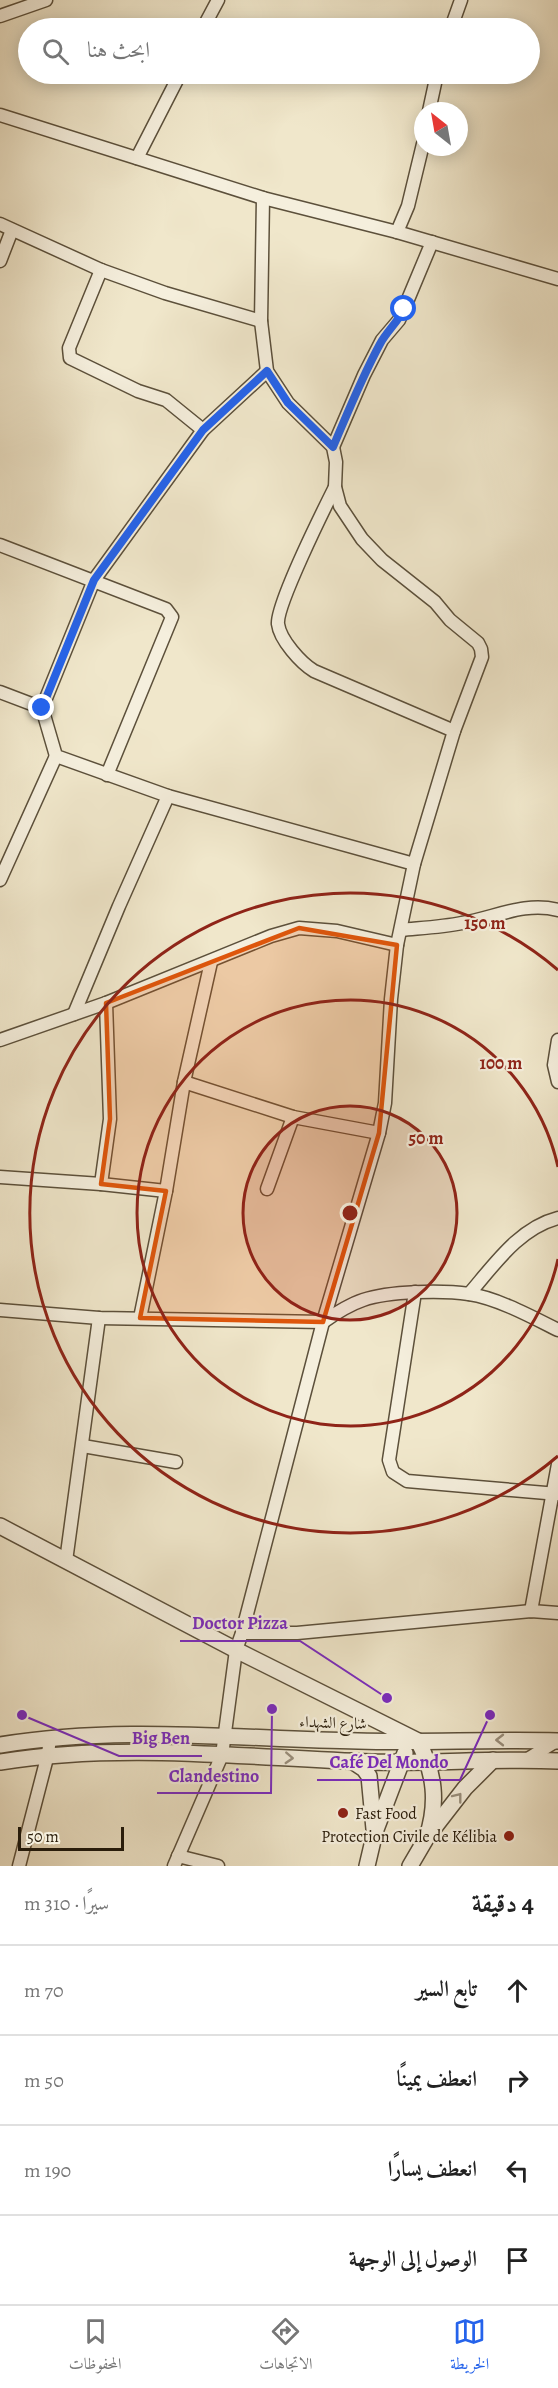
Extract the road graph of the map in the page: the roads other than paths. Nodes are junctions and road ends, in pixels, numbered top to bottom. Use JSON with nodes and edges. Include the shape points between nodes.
{"nodes":[{"id":1,"x":46,"y":0,"type":"edge"},
{"id":2,"x":218,"y":0,"type":"edge"},
{"id":3,"x":461,"y":0,"type":"edge"},
{"id":4,"x":0,"y":16,"type":"edge"},
{"id":5,"x":208,"y":18,"type":"edge"},
{"id":6,"x":455,"y":18,"type":"edge"},
{"id":7,"x":175,"y":84,"type":"edge"},
{"id":8,"x":435,"y":84,"type":"edge"},
{"id":9,"x":431,"y":102,"type":"edge"},
{"id":10,"x":0,"y":115,"type":"edge"},
{"id":11,"x":420,"y":156,"type":"edge"},
{"id":12,"x":137,"y":158,"type":"junction"},
{"id":13,"x":263,"y":198,"type":"junction"},
{"id":14,"x":0,"y":224,"type":"edge"},
{"id":15,"x":12,"y":230,"type":"junction"},
{"id":16,"x":397,"y":232,"type":"junction"},
{"id":17,"x":432,"y":242,"type":"junction"},
{"id":18,"x":0,"y":261,"type":"edge"},
{"id":19,"x":101,"y":270,"type":"junction"},
{"id":20,"x":558,"y":279,"type":"edge"},
{"id":21,"x":261,"y":321,"type":"junction"},
{"id":22,"x":267,"y":371,"type":"junction"},
{"id":23,"x":203,"y":430,"type":"junction"},
{"id":24,"x":333,"y":447,"type":"junction"},
{"id":25,"x":335,"y":487,"type":"junction"},
{"id":26,"x":0,"y":545,"type":"edge"},
{"id":27,"x":94,"y":580,"type":"junction"},
{"id":28,"x":0,"y":692,"type":"edge"},
{"id":29,"x":42,"y":708,"type":"junction"},
{"id":30,"x":454,"y":731,"type":"junction"},
{"id":31,"x":56,"y":756,"type":"junction"},
{"id":32,"x":107,"y":775,"type":"junction"},
{"id":33,"x":168,"y":796,"type":"junction"},
{"id":34,"x":414,"y":864,"type":"junction"},
{"id":35,"x":0,"y":880,"type":"edge"},
{"id":36,"x":558,"y":910,"type":"edge"},
{"id":37,"x":401,"y":930,"type":"junction"},
{"id":38,"x":397,"y":945,"type":"junction"},
{"id":39,"x":211,"y":962,"type":"junction"},
{"id":40,"x":106,"y":1003,"type":"junction"},
{"id":41,"x":74,"y":1014,"type":"junction"},
{"id":42,"x":0,"y":1040,"type":"edge"},
{"id":43,"x":558,"y":1040,"type":"edge"},
{"id":44,"x":558,"y":1082,"type":"edge"},
{"id":45,"x":183,"y":1083,"type":"junction"},
{"id":46,"x":293,"y":1116,"type":"junction"},
{"id":47,"x":379,"y":1133,"type":"junction"},
{"id":48,"x":0,"y":1177,"type":"edge"},
{"id":49,"x":101,"y":1184,"type":"junction"},
{"id":50,"x":267,"y":1189,"type":"dead end"},
{"id":51,"x":166,"y":1191,"type":"junction"},
{"id":52,"x":558,"y":1218,"type":"edge"},
{"id":53,"x":415,"y":1292,"type":"junction"},
{"id":54,"x":469,"y":1294,"type":"junction"},
{"id":55,"x":0,"y":1310,"type":"edge"},
{"id":56,"x":99,"y":1318,"type":"junction"},
{"id":57,"x":140,"y":1318,"type":"junction"},
{"id":58,"x":323,"y":1322,"type":"junction"},
{"id":59,"x":558,"y":1330,"type":"edge"},
{"id":60,"x":83,"y":1446,"type":"junction"},
{"id":61,"x":176,"y":1462,"type":"dead end"},
{"id":62,"x":558,"y":1464,"type":"edge"},
{"id":63,"x":555,"y":1494,"type":"edge"},
{"id":64,"x":0,"y":1526,"type":"edge"},
{"id":65,"x":66,"y":1561,"type":"junction"},
{"id":66,"x":531,"y":1611,"type":"junction"},
{"id":67,"x":558,"y":1613,"type":"edge"},
{"id":68,"x":242,"y":1633,"type":"junction"},
{"id":69,"x":236,"y":1650,"type":"junction"},
{"id":70,"x":185,"y":1736,"type":"junction"},
{"id":71,"x":226,"y":1737,"type":"junction"},
{"id":72,"x":50,"y":1738,"type":"junction"},
{"id":73,"x":557,"y":1741,"type":"edge"},
{"id":74,"x":413,"y":1742,"type":"junction"},
{"id":75,"x":0,"y":1745,"type":"edge"},
{"id":76,"x":183,"y":1753,"type":"junction"},
{"id":77,"x":48,"y":1754,"type":"junction"},
{"id":78,"x":222,"y":1755,"type":"junction"},
{"id":79,"x":494,"y":1760,"type":"junction"},
{"id":80,"x":526,"y":1760,"type":"junction"},
{"id":81,"x":352,"y":1761,"type":"junction"},
{"id":82,"x":403,"y":1761,"type":"junction"},
{"id":83,"x":429,"y":1761,"type":"junction"},
{"id":84,"x":558,"y":1761,"type":"edge"},
{"id":85,"x":0,"y":1762,"type":"edge"},
{"id":86,"x":375,"y":1832,"type":"junction"},
{"id":87,"x":427,"y":1837,"type":"junction"},
{"id":88,"x":176,"y":1861,"type":"edge"},
{"id":89,"x":19,"y":1866,"type":"edge"},
{"id":90,"x":218,"y":1866,"type":"edge"},
{"id":91,"x":367,"y":1866,"type":"edge"},
{"id":92,"x":410,"y":1866,"type":"edge"}],
"edges":[{"from":1,"to":4,"type":"street"},
{"from":2,"to":5,"type":"street"},
{"from":3,"to":6,"type":"street"},
{"from":7,"to":12,"type":"street"},
{"from":8,"to":9,"type":"street"},
{"from":10,"to":12,"type":"street"},
{"from":11,"to":16,"type":"street"},
{"from":12,"to":13,"type":"street"},
{"from":13,"to":16,"type":"street"},
{"from":13,"to":21,"type":"street"},
{"from":14,"to":15,"type":"street"},
{"from":15,"to":18,"type":"street"},
{"from":15,"to":19,"type":"street"},
{"from":16,"to":17,"type":"street"},
{"from":17,"to":20,"type":"street"},
{"from":17,"to":24,"type":"street","via":[[399,320],[382,340]]},
{"from":19,"to":21,"type":"street"},
{"from":19,"to":23,"type":"street","via":[[69,348],[70,358],[138,392],[166,400]]},
{"from":21,"to":22,"type":"street"},
{"from":22,"to":23,"type":"street"},
{"from":22,"to":24,"type":"street","via":[[288,403]]},
{"from":23,"to":27,"type":"street"},
{"from":24,"to":25,"type":"street"},
{"from":25,"to":30,"type":"street","via":[[340,506],[382,560],[478,643],[482,657]]},
{"from":25,"to":30,"type":"street","via":[[279,615],[280,631],[303,663],[315,671]]},
{"from":26,"to":27,"type":"street"},
{"from":27,"to":29,"type":"street"},
{"from":27,"to":32,"type":"street","via":[[166,609],[172,617]]},
{"from":28,"to":29,"type":"street"},
{"from":29,"to":31,"type":"street"},
{"from":30,"to":34,"type":"street"},
{"from":31,"to":32,"type":"street"},
{"from":31,"to":35,"type":"street"},
{"from":32,"to":33,"type":"street"},
{"from":33,"to":34,"type":"street"},
{"from":33,"to":41,"type":"street"},
{"from":34,"to":37,"type":"street"},
{"from":36,"to":37,"type":"street","via":[[517,909],[460,924]]},
{"from":37,"to":38,"type":"street"},
{"from":38,"to":39,"type":"street","via":[[337,931],[299,928]]},
{"from":38,"to":47,"type":"street","via":[[385,1103]]},
{"from":39,"to":40,"type":"street"},
{"from":39,"to":45,"type":"street"},
{"from":40,"to":41,"type":"street"},
{"from":40,"to":49,"type":"street","via":[[110,1119]]},
{"from":41,"to":42,"type":"street"},
{"from":43,"to":44,"type":"street","via":[[554,1065]]},
{"from":45,"to":46,"type":"street"},
{"from":45,"to":51,"type":"street"},
{"from":46,"to":47,"type":"street"},
{"from":46,"to":50,"type":"street"},
{"from":47,"to":58,"type":"street"},
{"from":48,"to":49,"type":"street"},
{"from":49,"to":51,"type":"street"},
{"from":51,"to":57,"type":"street"},
{"from":52,"to":54,"type":"street","via":[[535,1227],[515,1242]]},
{"from":53,"to":54,"type":"street"},
{"from":53,"to":58,"type":"street","via":[[366,1299]]},
{"from":53,"to":63,"type":"street","via":[[389,1460],[393,1472],[406,1481]]},
{"from":54,"to":59,"type":"street"},
{"from":55,"to":56,"type":"street"},
{"from":56,"to":57,"type":"street"},
{"from":56,"to":60,"type":"street"},
{"from":57,"to":58,"type":"street"},
{"from":58,"to":68,"type":"street"},
{"from":60,"to":61,"type":"street"},
{"from":60,"to":65,"type":"street"},
{"from":62,"to":63,"type":"street"},
{"from":63,"to":66,"type":"street"},
{"from":64,"to":65,"type":"street"},
{"from":65,"to":69,"type":"street"},
{"from":66,"to":67,"type":"street"},
{"from":66,"to":68,"type":"street","via":[[297,1633]]},
{"from":68,"to":69,"type":"street"},
{"from":69,"to":71,"type":"street"},
{"from":69,"to":74,"type":"street"},
{"from":70,"to":71,"type":"street","name":"شارع الشهداء"},
{"from":70,"to":72,"type":"street","name":"شارع الشهداء"},
{"from":70,"to":76,"type":"street"},
{"from":71,"to":74,"type":"street","name":"شارع الشهداء"},
{"from":71,"to":78,"type":"street"},
{"from":72,"to":75,"type":"street","name":"شارع الشهداء"},
{"from":72,"to":77,"type":"street"},
{"from":73,"to":74,"type":"street","name":"شارع الشهداء","one_way":true},
{"from":73,"to":80,"type":"street"},
{"from":74,"to":82,"type":"street"},
{"from":74,"to":83,"type":"street"},
{"from":76,"to":77,"type":"street"},
{"from":76,"to":78,"type":"street"},
{"from":77,"to":85,"type":"street"},
{"from":77,"to":89,"type":"street"},
{"from":78,"to":81,"type":"street","one_way":true},
{"from":78,"to":88,"type":"street"},
{"from":79,"to":80,"type":"street"},
{"from":79,"to":83,"type":"street"},
{"from":87,"to":79,"type":"street","one_way":true,"via":[[465,1788]]},
{"from":80,"to":84,"type":"street"},
{"from":81,"to":82,"type":"street"},
{"from":81,"to":86,"type":"street","via":[[369,1776]]},
{"from":82,"to":83,"type":"street"},
{"from":82,"to":86,"type":"street"},
{"from":83,"to":87,"type":"street","via":[[434,1807]]},
{"from":86,"to":91,"type":"street"},
{"from":87,"to":92,"type":"street"},
{"from":88,"to":90,"type":"street"}]}
